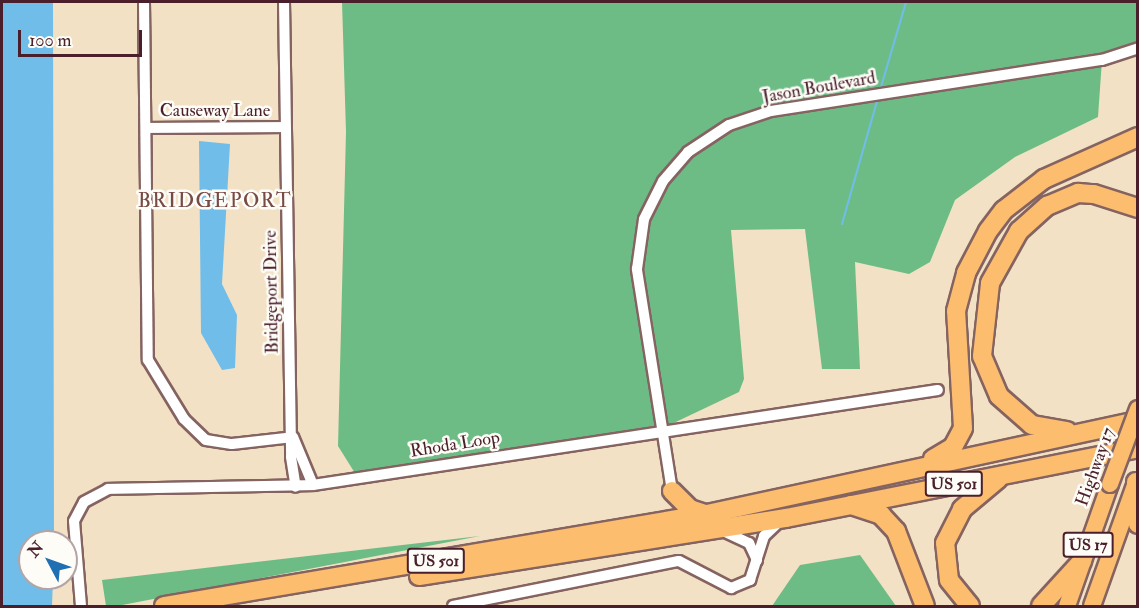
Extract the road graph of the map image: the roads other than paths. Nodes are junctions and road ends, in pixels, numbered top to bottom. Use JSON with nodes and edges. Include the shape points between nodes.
{"nodes":[{"id":1,"x":144,"y":2,"type":"edge"},
{"id":2,"x":284,"y":2,"type":"edge"},
{"id":3,"x":1137,"y":48,"type":"edge"},
{"id":4,"x":285,"y":127,"type":"junction"},
{"id":5,"x":146,"y":128,"type":"junction"},
{"id":6,"x":1137,"y":136,"type":"edge"},
{"id":7,"x":1137,"y":208,"type":"edge"},
{"id":8,"x":939,"y":390,"type":"dead end"},
{"id":9,"x":1137,"y":409,"type":"edge"},
{"id":10,"x":1137,"y":421,"type":"edge"},
{"id":11,"x":661,"y":429,"type":"junction"},
{"id":12,"x":1081,"y":432,"type":"junction"},
{"id":13,"x":293,"y":437,"type":"junction"},
{"id":14,"x":1137,"y":448,"type":"edge"},
{"id":15,"x":914,"y":468,"type":"junction"},
{"id":16,"x":1010,"y":473,"type":"junction"},
{"id":17,"x":1137,"y":480,"type":"edge"},
{"id":18,"x":313,"y":485,"type":"junction"},
{"id":19,"x":296,"y":487,"type":"junction"},
{"id":20,"x":672,"y":491,"type":"junction"},
{"id":21,"x":849,"y":505,"type":"junction"},
{"id":22,"x":707,"y":514,"type":"junction"},
{"id":23,"x":786,"y":518,"type":"junction"},
{"id":24,"x":649,"y":524,"type":"junction"},
{"id":25,"x":1137,"y":524,"type":"edge"},
{"id":26,"x":717,"y":529,"type":"junction"},
{"id":27,"x":1082,"y":561,"type":"junction"},
{"id":28,"x":758,"y":562,"type":"junction"},
{"id":29,"x":499,"y":602,"type":"edge"},
{"id":30,"x":81,"y":606,"type":"edge"},
{"id":31,"x":164,"y":606,"type":"edge"},
{"id":32,"x":231,"y":606,"type":"edge"},
{"id":33,"x":453,"y":606,"type":"edge"},
{"id":34,"x":925,"y":606,"type":"edge"},
{"id":35,"x":970,"y":606,"type":"edge"},
{"id":36,"x":1041,"y":606,"type":"edge"},
{"id":37,"x":1067,"y":606,"type":"edge"},
{"id":38,"x":1092,"y":606,"type":"edge"}],
"edges":[{"from":1,"to":5,"type":"street"},
{"from":2,"to":4,"type":"street","name":"Bridgeport Drive"},
{"from":3,"to":11,"type":"street","name":"Jason Boulevard","via":[[1102,60],[771,111],[729,125],[687,152],[663,181],[644,219],[637,269]]},
{"from":4,"to":5,"type":"street","name":"Causeway Lane"},
{"from":4,"to":13,"type":"street","name":"Bridgeport Drive"},
{"from":5,"to":13,"type":"street","via":[[145,332],[155,376],[206,440],[232,444]]},
{"from":6,"to":15,"type":"highway","via":[[1044,179],[1004,210],[988,231],[966,273],[956,311],[965,418],[960,438],[945,453]]},
{"from":7,"to":12,"type":"highway","via":[[1078,193],[1047,206],[1008,246],[984,306],[982,356],[999,396],[1032,425]]},
{"from":8,"to":11,"type":"street","name":"Rhoda Loop"},
{"from":9,"to":27,"type":"highway","name":"Highway 17","number":"US 17","bridge":true},
{"from":10,"to":12,"type":"highway","number":"US 501"},
{"from":11,"to":18,"type":"street","name":"Rhoda Loop"},
{"from":11,"to":20,"type":"street","name":"Jason Boulevard"},
{"from":12,"to":15,"type":"highway","number":"US 501"},
{"from":13,"to":18,"type":"street","name":"Bridgeport Drive"},
{"from":13,"to":19,"type":"street","name":"Bridgeport Drive"},
{"from":14,"to":16,"type":"highway","number":"US 501"},
{"from":15,"to":22,"type":"highway","number":"US 501"},
{"from":16,"to":21,"type":"highway","number":"US 501"},
{"from":16,"to":35,"type":"highway","via":[[962,509],[945,543],[949,580]]},
{"from":17,"to":25,"type":"highway"},
{"from":17,"to":38,"type":"highway","number":"US 17"},
{"from":18,"to":19,"type":"street","name":"Rhoda Loop"},
{"from":19,"to":30,"type":"street","name":"Rhoda Loop","via":[[102,491],[84,502],[74,521]]},
{"from":20,"to":22,"type":"highway","via":[[690,509]]},
{"from":20,"to":24,"type":"highway"},
{"from":21,"to":23,"type":"highway","number":"US 501"},
{"from":21,"to":34,"type":"highway","via":[[881,515],[896,531]]},
{"from":22,"to":24,"type":"highway","number":"US 501"},
{"from":23,"to":26,"type":"highway","number":"US 501"},
{"from":23,"to":28,"type":"street","via":[[769,529]]},
{"from":24,"to":31,"type":"highway","number":"US 501"},
{"from":26,"to":28,"type":"street","via":[[749,543]]},
{"from":26,"to":32,"type":"highway","number":"US 501"},
{"from":27,"to":36,"type":"highway"},
{"from":27,"to":37,"type":"highway","name":"Highway 17","number":"US 17"},
{"from":28,"to":29,"type":"street","via":[[750,580],[731,588],[679,561]]},
{"from":29,"to":33,"type":"street"}]}
